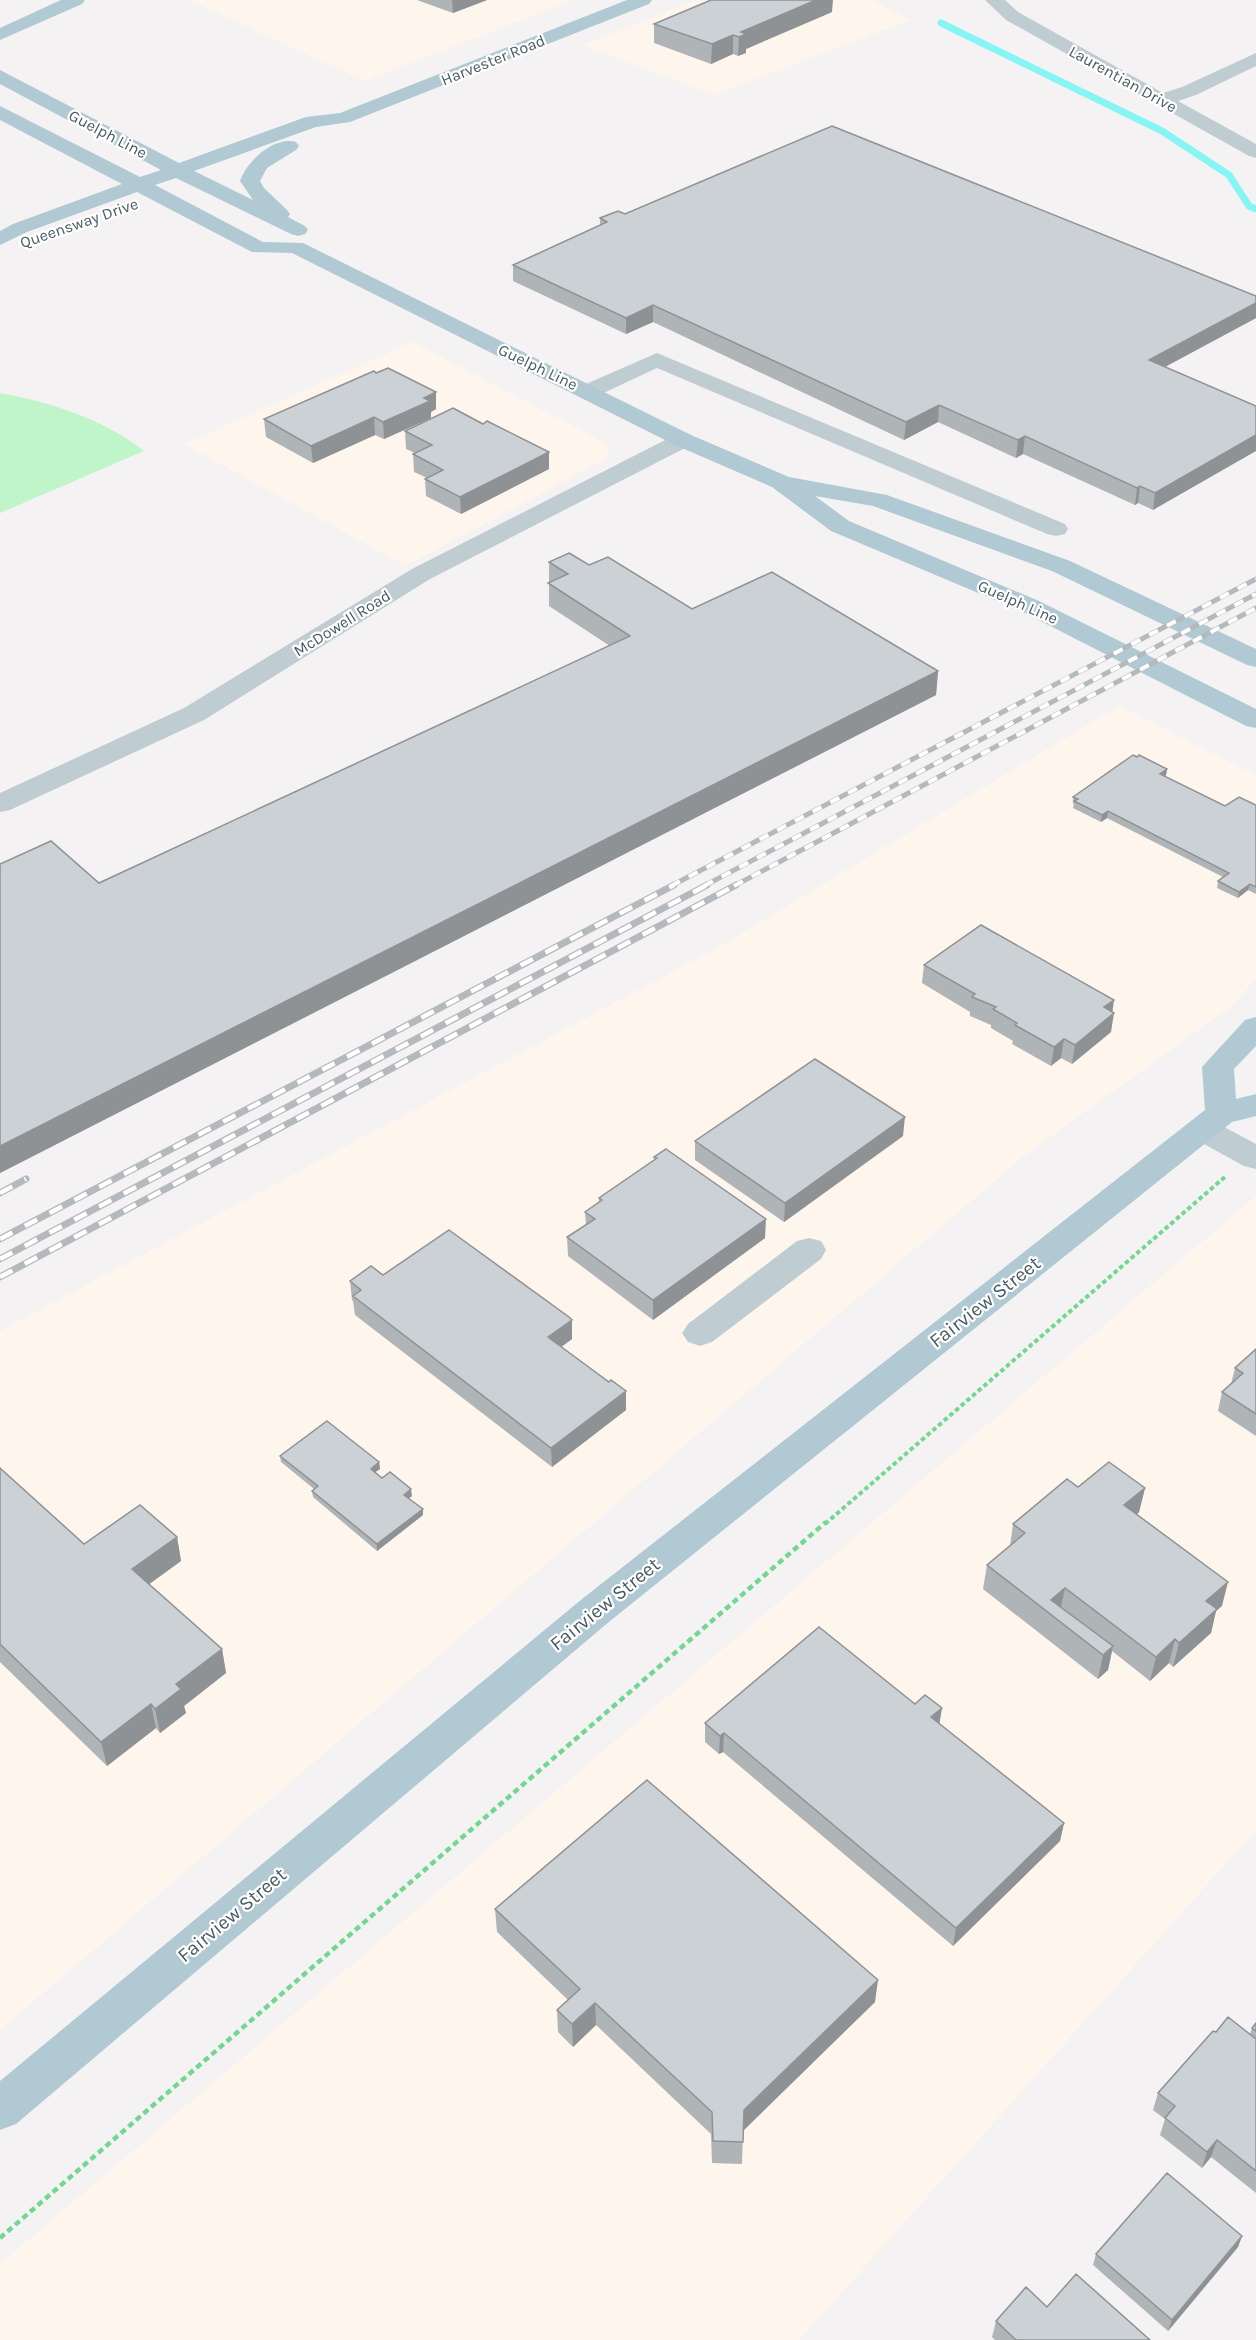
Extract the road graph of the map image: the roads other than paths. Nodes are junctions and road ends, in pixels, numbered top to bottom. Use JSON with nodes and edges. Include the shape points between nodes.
{"nodes":[{"id":1,"x":76,"y":0,"type":"edge"},
{"id":2,"x":643,"y":0,"type":"edge"},
{"id":3,"x":994,"y":0,"type":"edge"},
{"id":4,"x":0,"y":34,"type":"edge"},
{"id":5,"x":1256,"y":58,"type":"edge"},
{"id":6,"x":0,"y":76,"type":"edge"},
{"id":7,"x":1161,"y":100,"type":"junction"},
{"id":8,"x":0,"y":112,"type":"edge"},
{"id":9,"x":343,"y":118,"type":"junction"},
{"id":10,"x":289,"y":146,"type":"junction"},
{"id":11,"x":1256,"y":152,"type":"edge"},
{"id":12,"x":186,"y":176,"type":"junction"},
{"id":13,"x":148,"y":190,"type":"junction"},
{"id":14,"x":297,"y":238,"type":"junction"},
{"id":15,"x":0,"y":239,"type":"edge"},
{"id":16,"x":0,"y":249,"type":"edge"},
{"id":17,"x":587,"y":392,"type":"junction"},
{"id":18,"x":683,"y":440,"type":"junction"},
{"id":19,"x":781,"y":483,"type":"junction"},
{"id":20,"x":1056,"y":529,"type":"dead end"},
{"id":21,"x":1254,"y":658,"type":"edge"},
{"id":22,"x":1256,"y":720,"type":"edge"},
{"id":23,"x":0,"y":804,"type":"edge"},
{"id":24,"x":1256,"y":1028,"type":"edge"},
{"id":25,"x":1256,"y":1105,"type":"edge"},
{"id":26,"x":1212,"y":1121,"type":"junction"},
{"id":27,"x":1253,"y":1157,"type":"edge"},
{"id":28,"x":809,"y":1250,"type":"dead end"},
{"id":29,"x":700,"y":1333,"type":"dead end"},
{"id":30,"x":0,"y":2109,"type":"edge"}],
"edges":[{"from":1,"to":4,"type":"main road"},
{"from":2,"to":9,"type":"main road","name":"Harvester Road"},
{"from":3,"to":7,"type":"street","name":"Laurentian Drive","via":[[1012,16]]},
{"from":5,"to":7,"type":"street","via":[[1189,91]]},
{"from":6,"to":12,"type":"main road","name":"Guelph Line"},
{"from":7,"to":11,"type":"street","name":"Laurentian Drive"},
{"from":8,"to":13,"type":"main road","name":"Guelph Line"},
{"from":9,"to":10,"type":"main road","name":"Harvester Road","via":[[335,130]]},
{"from":9,"to":12,"type":"main road","name":"Harvester Road","via":[[314,121]]},
{"from":10,"to":12,"type":"main road","name":"Harvester Road"},
{"from":10,"to":14,"type":"main road","via":[[262,161],[250,182]]},
{"from":12,"to":13,"type":"main road","name":"Harvester Road"},
{"from":12,"to":14,"type":"main road","name":"Guelph Line"},
{"from":13,"to":14,"type":"main road","name":"Guelph Line","via":[[259,248]]},
{"from":13,"to":15,"type":"main road","name":"Queensway Drive","via":[[20,228]]},
{"from":13,"to":16,"type":"main road","name":"Queensway Drive","via":[[42,238]]},
{"from":14,"to":17,"type":"main road","name":"Guelph Line"},
{"from":17,"to":18,"type":"main road","name":"Guelph Line"},
{"from":17,"to":20,"type":"street","via":[[657,360]]},
{"from":18,"to":19,"type":"main road","name":"Guelph Line"},
{"from":18,"to":23,"type":"street","name":"McDowell Road","via":[[421,574],[194,714]]},
{"from":19,"to":21,"type":"main road","name":"Guelph Line","via":[[878,500],[1061,566]]},
{"from":19,"to":22,"type":"main road","name":"Guelph Line","via":[[840,526],[1030,606]]},
{"from":24,"to":26,"type":"main road","via":[[1218,1067]]},
{"from":25,"to":26,"type":"main road","name":"Fairview Street"},
{"from":26,"to":27,"type":"street"},
{"from":26,"to":30,"type":"main road","name":"Fairview Street","via":[[596,1610]]},
{"from":28,"to":29,"type":"street"}]}
